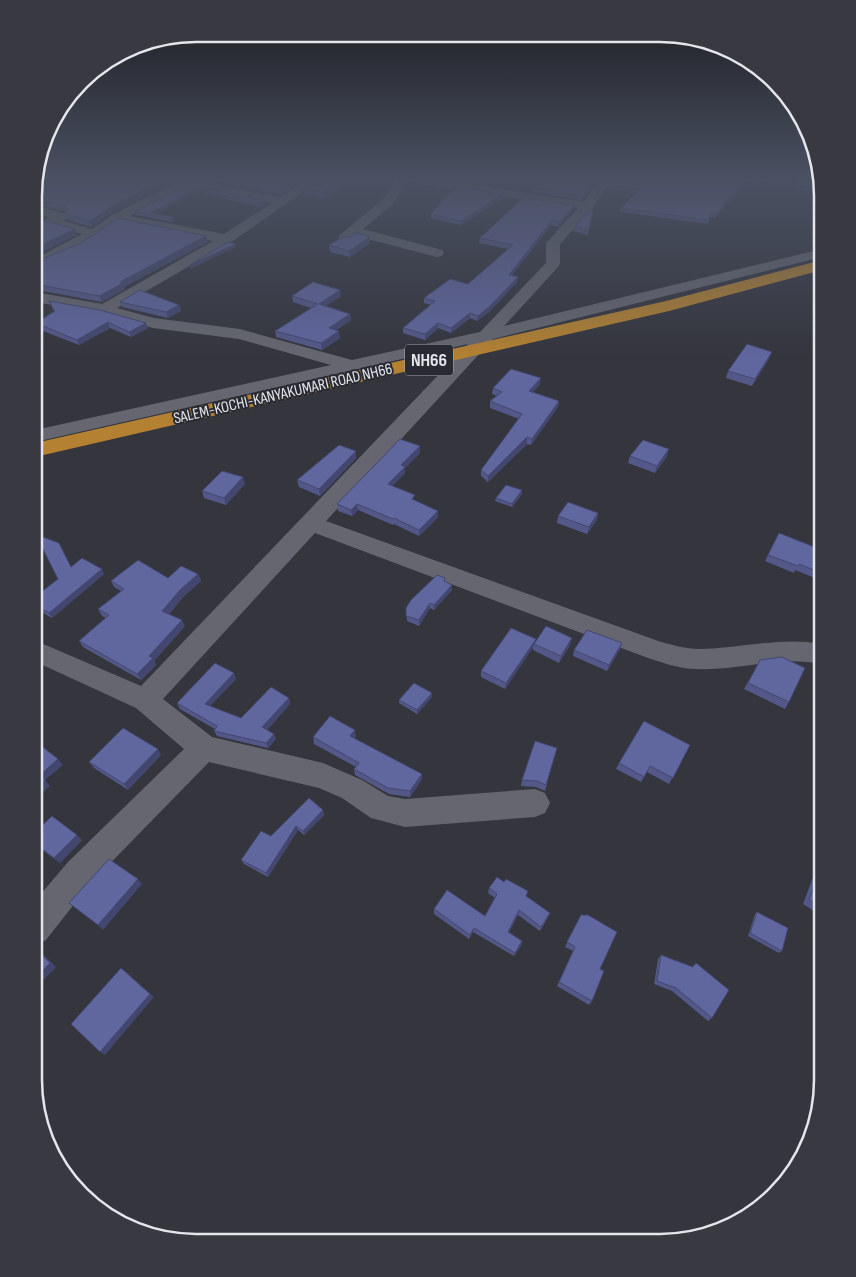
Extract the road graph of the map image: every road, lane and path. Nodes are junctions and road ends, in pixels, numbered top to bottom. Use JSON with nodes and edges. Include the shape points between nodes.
{"nodes":[{"id":1,"x":84,"y":239,"type":"edge"},
{"id":2,"x":226,"y":239,"type":"edge"},
{"id":3,"x":367,"y":239,"type":"edge"},
{"id":4,"x":557,"y":239,"type":"edge"},
{"id":5,"x":437,"y":253,"type":"dead end"},
{"id":6,"x":814,"y":256,"type":"edge"},
{"id":7,"x":43,"y":260,"type":"edge"},
{"id":8,"x":814,"y":267,"type":"edge"},
{"id":9,"x":43,"y":301,"type":"edge"},
{"id":10,"x":104,"y":308,"type":"junction"},
{"id":11,"x":480,"y":343,"type":"junction"},
{"id":12,"x":353,"y":365,"type":"junction"},
{"id":13,"x":377,"y":372,"type":"junction"},
{"id":14,"x":43,"y":434,"type":"edge"},
{"id":15,"x":43,"y":448,"type":"edge"},
{"id":16,"x":310,"y":523,"type":"junction"},
{"id":17,"x":813,"y":651,"type":"edge"},
{"id":18,"x":43,"y":654,"type":"edge"},
{"id":19,"x":145,"y":700,"type":"junction"},
{"id":20,"x":204,"y":748,"type":"junction"},
{"id":21,"x":535,"y":803,"type":"dead end"},
{"id":22,"x":43,"y":917,"type":"edge"}],
"edges":[{"from":1,"to":7,"type":"street"},
{"from":2,"to":10,"type":"street"},
{"from":3,"to":5,"type":"street"},
{"from":4,"to":11,"type":"street","via":[[553,243],[553,264]]},
{"from":6,"to":11,"type":"street"},
{"from":8,"to":11,"type":"highway","name":"SALEM-KOCHI-KANYAKUMARI ROAD NH66","number":"NH66","via":[[669,306]]},
{"from":9,"to":10,"type":"street"},
{"from":10,"to":12,"type":"street","via":[[153,323],[240,334]]},
{"from":11,"to":12,"type":"street"},
{"from":11,"to":13,"type":"highway","name":"SALEM-KOCHI-KANYAKUMARI ROAD NH66","number":"NH66"},
{"from":11,"to":16,"type":"street"},
{"from":12,"to":13,"type":"street"},
{"from":12,"to":14,"type":"street"},
{"from":13,"to":15,"type":"highway","name":"SALEM-KOCHI-KANYAKUMARI ROAD NH66","number":"NH66"},
{"from":16,"to":17,"type":"street","via":[[657,651],[701,659],[786,650]]},
{"from":16,"to":19,"type":"street"},
{"from":18,"to":19,"type":"street"},
{"from":19,"to":20,"type":"street"},
{"from":20,"to":21,"type":"street","via":[[323,776],[394,812]]},
{"from":20,"to":22,"type":"street","via":[[79,873]]}]}
